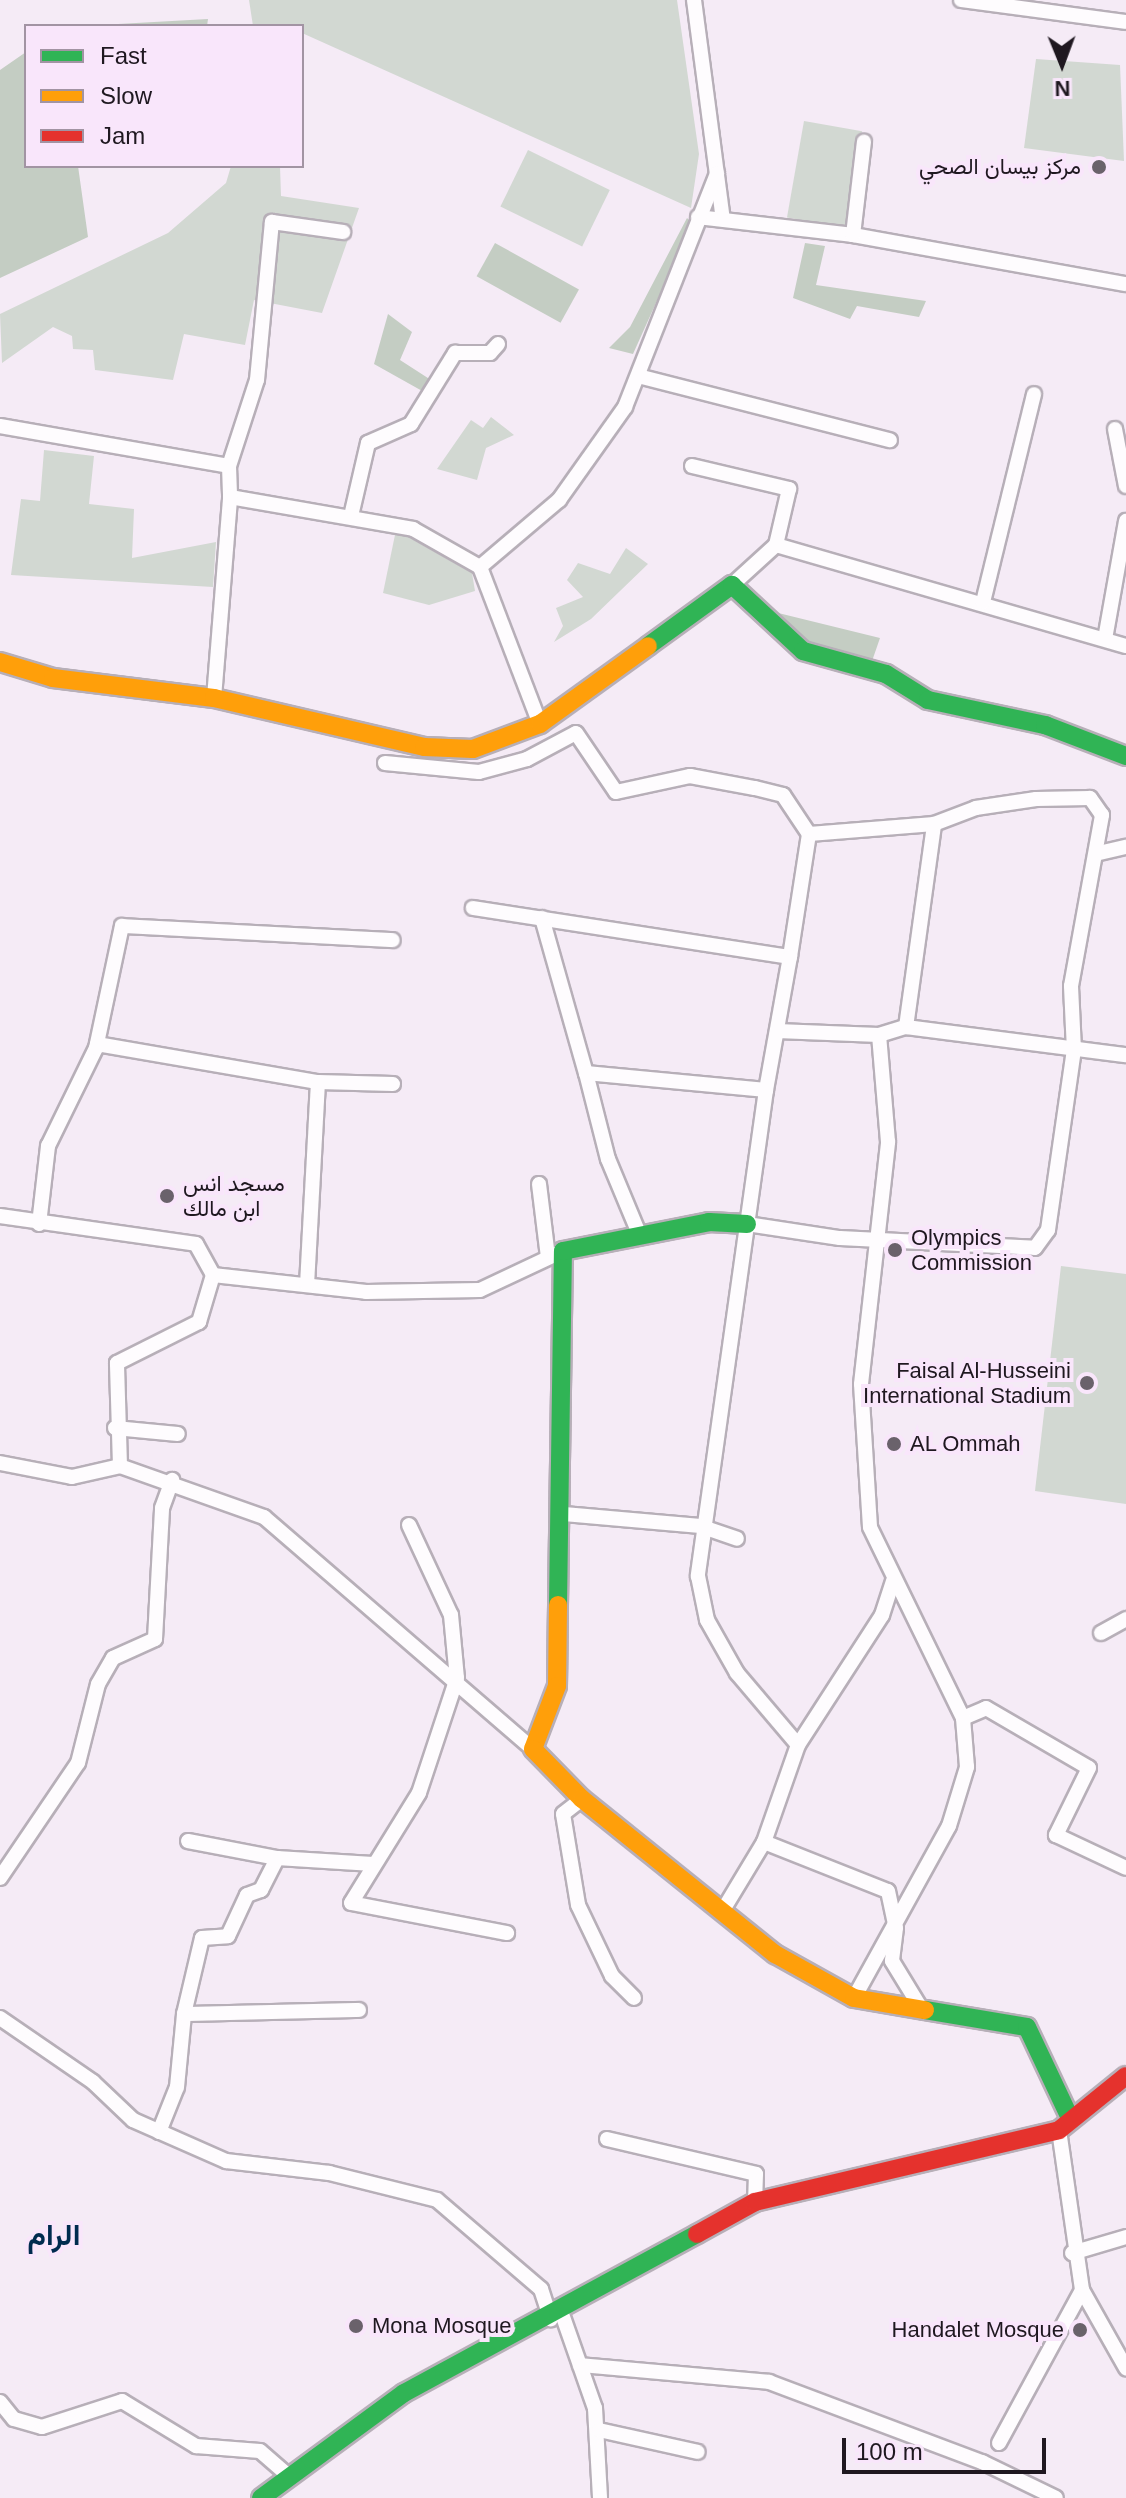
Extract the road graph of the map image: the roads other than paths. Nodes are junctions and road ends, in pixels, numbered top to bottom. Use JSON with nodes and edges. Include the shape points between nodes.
{"nodes":[{"id":1,"x":694,"y":0,"type":"edge"},
{"id":2,"x":961,"y":0,"type":"edge"},
{"id":3,"x":1126,"y":22,"type":"edge"},
{"id":4,"x":864,"y":142,"type":"dead end"},
{"id":5,"x":717,"y":173,"type":"junction"},
{"id":6,"x":698,"y":217,"type":"junction"},
{"id":7,"x":723,"y":219,"type":"junction"},
{"id":8,"x":343,"y":232,"type":"dead end"},
{"id":9,"x":853,"y":235,"type":"junction"},
{"id":10,"x":1126,"y":284,"type":"edge"},
{"id":11,"x":498,"y":344,"type":"dead end"},
{"id":12,"x":638,"y":376,"type":"junction"},
{"id":13,"x":1034,"y":394,"type":"dead end"},
{"id":14,"x":0,"y":426,"type":"edge"},
{"id":15,"x":1115,"y":429,"type":"dead end"},
{"id":16,"x":890,"y":440,"type":"dead end"},
{"id":17,"x":229,"y":466,"type":"junction"},
{"id":18,"x":692,"y":466,"type":"dead end"},
{"id":19,"x":1126,"y":486,"type":"edge"},
{"id":20,"x":230,"y":497,"type":"junction"},
{"id":21,"x":351,"y":516,"type":"junction"},
{"id":22,"x":1126,"y":521,"type":"edge"},
{"id":23,"x":776,"y":545,"type":"junction"},
{"id":24,"x":480,"y":567,"type":"junction"},
{"id":25,"x":732,"y":585,"type":"junction"},
{"id":26,"x":983,"y":602,"type":"junction"},
{"id":27,"x":1105,"y":639,"type":"junction"},
{"id":28,"x":1126,"y":646,"type":"edge"},
{"id":29,"x":0,"y":662,"type":"edge"},
{"id":30,"x":214,"y":698,"type":"junction"},
{"id":31,"x":540,"y":724,"type":"junction"},
{"id":32,"x":1126,"y":755,"type":"edge"},
{"id":33,"x":385,"y":763,"type":"dead end"},
{"id":34,"x":934,"y":824,"type":"junction"},
{"id":35,"x":809,"y":834,"type":"junction"},
{"id":36,"x":1126,"y":847,"type":"edge"},
{"id":37,"x":1099,"y":853,"type":"junction"},
{"id":38,"x":473,"y":908,"type":"dead end"},
{"id":39,"x":542,"y":918,"type":"junction"},
{"id":40,"x":393,"y":940,"type":"dead end"},
{"id":41,"x":790,"y":957,"type":"junction"},
{"id":42,"x":906,"y":1027,"type":"junction"},
{"id":43,"x":777,"y":1031,"type":"junction"},
{"id":44,"x":879,"y":1035,"type":"junction"},
{"id":45,"x":97,"y":1044,"type":"junction"},
{"id":46,"x":1074,"y":1050,"type":"junction"},
{"id":47,"x":1126,"y":1055,"type":"edge"},
{"id":48,"x":586,"y":1073,"type":"junction"},
{"id":49,"x":318,"y":1082,"type":"junction"},
{"id":50,"x":393,"y":1084,"type":"dead end"},
{"id":51,"x":766,"y":1090,"type":"junction"},
{"id":52,"x":539,"y":1184,"type":"dead end"},
{"id":53,"x":0,"y":1216,"type":"edge"},
{"id":54,"x":39,"y":1224,"type":"junction"},
{"id":55,"x":747,"y":1224,"type":"junction"},
{"id":56,"x":640,"y":1236,"type":"junction"},
{"id":57,"x":876,"y":1239,"type":"junction"},
{"id":58,"x":555,"y":1254,"type":"junction"},
{"id":59,"x":213,"y":1275,"type":"junction"},
{"id":60,"x":307,"y":1285,"type":"junction"},
{"id":61,"x":115,"y":1428,"type":"junction"},
{"id":62,"x":178,"y":1434,"type":"dead end"},
{"id":63,"x":0,"y":1463,"type":"edge"},
{"id":64,"x":120,"y":1466,"type":"junction"},
{"id":65,"x":172,"y":1480,"type":"junction"},
{"id":66,"x":564,"y":1514,"type":"junction"},
{"id":67,"x":409,"y":1525,"type":"dead end"},
{"id":68,"x":700,"y":1526,"type":"junction"},
{"id":69,"x":737,"y":1539,"type":"dead end"},
{"id":70,"x":893,"y":1581,"type":"junction"},
{"id":71,"x":1126,"y":1619,"type":"edge"},
{"id":72,"x":1101,"y":1633,"type":"dead end"},
{"id":73,"x":457,"y":1678,"type":"junction"},
{"id":74,"x":963,"y":1718,"type":"junction"},
{"id":75,"x":798,"y":1745,"type":"junction"},
{"id":76,"x":533,"y":1749,"type":"junction"},
{"id":77,"x":582,"y":1799,"type":"junction"},
{"id":78,"x":188,"y":1841,"type":"dead end"},
{"id":79,"x":764,"y":1842,"type":"junction"},
{"id":80,"x":277,"y":1858,"type":"junction"},
{"id":81,"x":373,"y":1864,"type":"junction"},
{"id":82,"x":1126,"y":1868,"type":"edge"},
{"id":83,"x":0,"y":1878,"type":"edge"},
{"id":84,"x":723,"y":1910,"type":"junction"},
{"id":85,"x":896,"y":1928,"type":"junction"},
{"id":86,"x":507,"y":1933,"type":"dead end"},
{"id":87,"x":634,"y":1998,"type":"dead end"},
{"id":88,"x":854,"y":1998,"type":"junction"},
{"id":89,"x":359,"y":2010,"type":"dead end"},
{"id":90,"x":924,"y":2013,"type":"junction"},
{"id":91,"x":184,"y":2014,"type":"junction"},
{"id":92,"x":0,"y":2018,"type":"edge"},
{"id":93,"x":1126,"y":2076,"type":"edge"},
{"id":94,"x":1064,"y":2124,"type":"junction"},
{"id":95,"x":159,"y":2132,"type":"junction"},
{"id":96,"x":607,"y":2139,"type":"dead end"},
{"id":97,"x":755,"y":2202,"type":"junction"},
{"id":98,"x":1126,"y":2237,"type":"edge"},
{"id":99,"x":1072,"y":2253,"type":"junction"},
{"id":100,"x":1082,"y":2290,"type":"junction"},
{"id":101,"x":556,"y":2316,"type":"junction"},
{"id":102,"x":580,"y":2365,"type":"junction"},
{"id":103,"x":1126,"y":2368,"type":"edge"},
{"id":104,"x":0,"y":2402,"type":"edge"},
{"id":105,"x":599,"y":2430,"type":"junction"},
{"id":106,"x":999,"y":2443,"type":"dead end"},
{"id":107,"x":698,"y":2452,"type":"dead end"},
{"id":108,"x":290,"y":2477,"type":"junction"},
{"id":109,"x":261,"y":2498,"type":"edge"},
{"id":110,"x":600,"y":2498,"type":"edge"},
{"id":111,"x":1056,"y":2498,"type":"edge"}],
"edges":[{"from":1,"to":5,"type":"street"},
{"from":2,"to":3,"type":"street"},
{"from":4,"to":9,"type":"street"},
{"from":5,"to":6,"type":"street"},
{"from":5,"to":7,"type":"street"},
{"from":6,"to":7,"type":"street"},
{"from":6,"to":12,"type":"street"},
{"from":7,"to":9,"type":"street"},
{"from":8,"to":17,"type":"street","via":[[272,222],[257,380]]},
{"from":9,"to":10,"type":"street"},
{"from":11,"to":21,"type":"street","via":[[490,353],[455,353],[411,424],[368,443]]},
{"from":12,"to":16,"type":"street"},
{"from":12,"to":24,"type":"street","via":[[625,407],[559,500]]},
{"from":13,"to":26,"type":"street"},
{"from":14,"to":17,"type":"street"},
{"from":15,"to":19,"type":"street"},
{"from":17,"to":20,"type":"street"},
{"from":18,"to":23,"type":"street","via":[[789,489]]},
{"from":20,"to":21,"type":"street"},
{"from":20,"to":30,"type":"street"},
{"from":21,"to":24,"type":"street","via":[[413,529]]},
{"from":22,"to":27,"type":"street"},
{"from":23,"to":25,"type":"street"},
{"from":23,"to":26,"type":"street"},
{"from":24,"to":31,"type":"street"},
{"from":25,"to":31,"type":"street"},
{"from":25,"to":32,"type":"street","via":[[803,651],[886,674],[945,705],[1045,725]]},
{"from":26,"to":27,"type":"street"},
{"from":27,"to":28,"type":"street"},
{"from":29,"to":30,"type":"street","via":[[53,678]]},
{"from":30,"to":31,"type":"street","via":[[438,748],[489,746]]},
{"from":33,"to":35,"type":"street","via":[[479,772],[527,759],[576,733],[616,792],[690,776],[755,788],[783,795]]},
{"from":34,"to":35,"type":"street"},
{"from":34,"to":37,"type":"street","via":[[976,808],[1090,798],[1102,815]]},
{"from":34,"to":42,"type":"street"},
{"from":35,"to":41,"type":"street"},
{"from":36,"to":37,"type":"street"},
{"from":37,"to":46,"type":"street","via":[[1071,986]]},
{"from":38,"to":39,"type":"street"},
{"from":39,"to":41,"type":"street"},
{"from":39,"to":48,"type":"street"},
{"from":40,"to":45,"type":"street","via":[[122,926]]},
{"from":41,"to":43,"type":"street"},
{"from":42,"to":44,"type":"street"},
{"from":42,"to":46,"type":"street"},
{"from":43,"to":44,"type":"street"},
{"from":43,"to":51,"type":"street"},
{"from":44,"to":57,"type":"street","via":[[888,1142]]},
{"from":45,"to":49,"type":"street"},
{"from":45,"to":54,"type":"street","via":[[48,1146]]},
{"from":46,"to":47,"type":"street"},
{"from":46,"to":57,"type":"street","via":[[1048,1230],[1035,1248]]},
{"from":48,"to":51,"type":"street"},
{"from":48,"to":56,"type":"street","via":[[608,1159]]},
{"from":49,"to":50,"type":"street"},
{"from":49,"to":60,"type":"street"},
{"from":51,"to":55,"type":"street"},
{"from":52,"to":58,"type":"street"},
{"from":53,"to":54,"type":"street"},
{"from":54,"to":59,"type":"street","via":[[196,1244]]},
{"from":55,"to":56,"type":"street","via":[[709,1222]]},
{"from":55,"to":57,"type":"street"},
{"from":55,"to":68,"type":"street"},
{"from":56,"to":58,"type":"street"},
{"from":57,"to":70,"type":"street","via":[[862,1449],[870,1527]]},
{"from":58,"to":60,"type":"street","via":[[480,1290],[445,1295]]},
{"from":58,"to":66,"type":"street"},
{"from":59,"to":60,"type":"street"},
{"from":59,"to":61,"type":"street","via":[[199,1322],[117,1363]]},
{"from":61,"to":62,"type":"street"},
{"from":61,"to":64,"type":"street"},
{"from":63,"to":64,"type":"street","via":[[72,1477]]},
{"from":64,"to":65,"type":"street"},
{"from":65,"to":73,"type":"street","via":[[264,1517]]},
{"from":65,"to":83,"type":"street","via":[[162,1508],[155,1639],[113,1658],[98,1684],[78,1763]]},
{"from":66,"to":68,"type":"street"},
{"from":66,"to":76,"type":"street","via":[[557,1686]]},
{"from":67,"to":73,"type":"street","via":[[451,1615]]},
{"from":68,"to":69,"type":"street"},
{"from":68,"to":75,"type":"street","via":[[698,1576],[707,1620],[737,1673]]},
{"from":70,"to":74,"type":"street"},
{"from":70,"to":75,"type":"street","via":[[882,1615]]},
{"from":71,"to":72,"type":"street"},
{"from":73,"to":76,"type":"street"},
{"from":73,"to":81,"type":"street","via":[[419,1793]]},
{"from":74,"to":82,"type":"street","via":[[986,1708],[1089,1768],[1056,1835]]},
{"from":74,"to":85,"type":"street","via":[[967,1767],[949,1826]]},
{"from":75,"to":79,"type":"street"},
{"from":76,"to":77,"type":"street"},
{"from":77,"to":84,"type":"street"},
{"from":77,"to":87,"type":"street","via":[[563,1814],[578,1905],[612,1976]]},
{"from":78,"to":80,"type":"street"},
{"from":79,"to":84,"type":"street"},
{"from":79,"to":85,"type":"street","via":[[888,1891]]},
{"from":80,"to":81,"type":"street"},
{"from":80,"to":91,"type":"street","via":[[261,1890],[247,1895],[228,1936],[202,1938]]},
{"from":81,"to":86,"type":"street","via":[[351,1903]]},
{"from":84,"to":88,"type":"street","via":[[775,1954]]},
{"from":85,"to":88,"type":"street"},
{"from":85,"to":90,"type":"street","via":[[892,1961]]},
{"from":88,"to":90,"type":"street"},
{"from":89,"to":91,"type":"street"},
{"from":90,"to":94,"type":"street","via":[[1027,2027]]},
{"from":91,"to":95,"type":"street","via":[[177,2087]]},
{"from":92,"to":95,"type":"street"},
{"from":93,"to":94,"type":"street"},
{"from":94,"to":97,"type":"street"},
{"from":94,"to":99,"type":"street"},
{"from":95,"to":101,"type":"street","via":[[226,2161],[329,2173],[437,2200],[541,2289]]},
{"from":96,"to":97,"type":"street","via":[[756,2174]]},
{"from":97,"to":101,"type":"street"},
{"from":98,"to":99,"type":"street"},
{"from":99,"to":100,"type":"street"},
{"from":100,"to":103,"type":"street"},
{"from":100,"to":106,"type":"street"},
{"from":101,"to":102,"type":"street"},
{"from":101,"to":108,"type":"street","via":[[404,2393]]},
{"from":102,"to":105,"type":"street"},
{"from":102,"to":111,"type":"street","via":[[769,2382],[982,2462]]},
{"from":104,"to":108,"type":"street","via":[[14,2419],[42,2427],[122,2401],[196,2446],[260,2451]]},
{"from":105,"to":107,"type":"street"},
{"from":105,"to":110,"type":"street"},
{"from":108,"to":109,"type":"street"}]}
